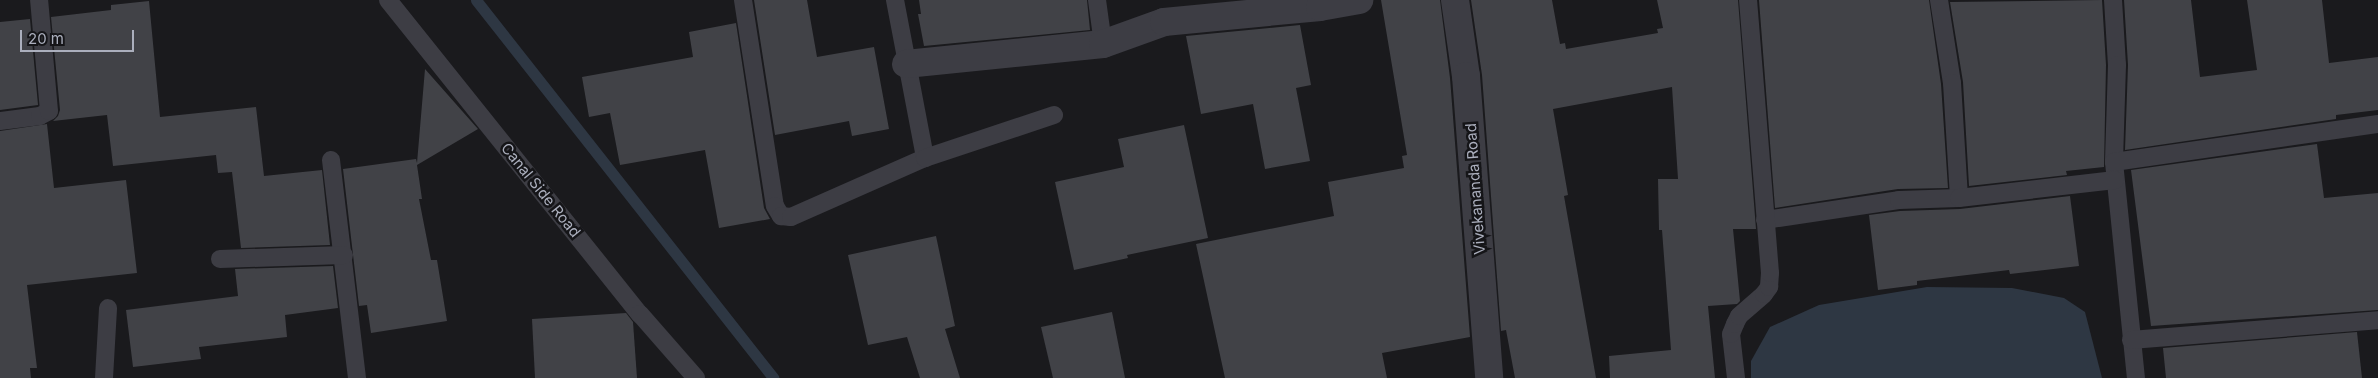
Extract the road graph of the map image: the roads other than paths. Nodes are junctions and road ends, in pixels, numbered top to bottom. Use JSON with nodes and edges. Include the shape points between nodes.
{"nodes":[{"id":1,"x":39,"y":0,"type":"edge"},
{"id":2,"x":388,"y":0,"type":"edge"},
{"id":3,"x":744,"y":0,"type":"edge"},
{"id":4,"x":895,"y":0,"type":"edge"},
{"id":5,"x":1097,"y":0,"type":"edge"},
{"id":6,"x":1359,"y":0,"type":"edge"},
{"id":7,"x":1455,"y":0,"type":"edge"},
{"id":8,"x":1748,"y":0,"type":"edge"},
{"id":9,"x":1939,"y":0,"type":"edge"},
{"id":10,"x":2113,"y":0,"type":"edge"},
{"id":11,"x":1103,"y":44,"type":"junction"},
{"id":12,"x":906,"y":64,"type":"junction"},
{"id":13,"x":1054,"y":115,"type":"dead end"},
{"id":14,"x":0,"y":121,"type":"edge"},
{"id":15,"x":2378,"y":124,"type":"edge"},
{"id":16,"x":925,"y":158,"type":"junction"},
{"id":17,"x":331,"y":160,"type":"dead end"},
{"id":18,"x":2114,"y":162,"type":"junction"},
{"id":19,"x":2116,"y":180,"type":"junction"},
{"id":20,"x":1959,"y":198,"type":"junction"},
{"id":21,"x":1765,"y":220,"type":"junction"},
{"id":22,"x":344,"y":255,"type":"junction"},
{"id":23,"x":220,"y":259,"type":"dead end"},
{"id":24,"x":108,"y":308,"type":"dead end"},
{"id":25,"x":2378,"y":320,"type":"edge"},
{"id":26,"x":2131,"y":340,"type":"junction"},
{"id":27,"x":104,"y":378,"type":"edge"},
{"id":28,"x":357,"y":378,"type":"edge"},
{"id":29,"x":696,"y":378,"type":"edge"},
{"id":30,"x":1489,"y":378,"type":"edge"},
{"id":31,"x":1736,"y":378,"type":"edge"},
{"id":32,"x":2136,"y":378,"type":"edge"}],
"edges":[{"from":1,"to":14,"type":"lane","via":[[49,111],[40,116]]},
{"from":2,"to":29,"type":"lane","name":"Canal Side Road","via":[[640,314]]},
{"from":3,"to":16,"type":"lane","via":[[775,206],[781,216],[791,217]]},
{"from":4,"to":12,"type":"lane"},
{"from":5,"to":11,"type":"lane"},
{"from":6,"to":11,"type":"street","via":[[1320,7],[1164,22]]},
{"from":7,"to":30,"type":"street","name":"Vivekananda Road","via":[[1466,76]]},
{"from":8,"to":21,"type":"lane"},
{"from":9,"to":20,"type":"lane","via":[[1952,83]]},
{"from":10,"to":18,"type":"lane","via":[[2117,65]]},
{"from":11,"to":12,"type":"street"},
{"from":12,"to":16,"type":"lane"},
{"from":13,"to":16,"type":"lane"},
{"from":15,"to":18,"type":"lane"},
{"from":17,"to":22,"type":"lane"},
{"from":18,"to":19,"type":"lane"},
{"from":19,"to":20,"type":"lane"},
{"from":19,"to":26,"type":"lane"},
{"from":20,"to":21,"type":"lane","via":[[1899,200]]},
{"from":21,"to":31,"type":"lane","via":[[1769,287],[1735,324],[1731,334]]},
{"from":22,"to":23,"type":"lane"},
{"from":22,"to":28,"type":"lane"},
{"from":24,"to":27,"type":"lane"},
{"from":25,"to":26,"type":"lane"},
{"from":26,"to":32,"type":"lane"}]}
